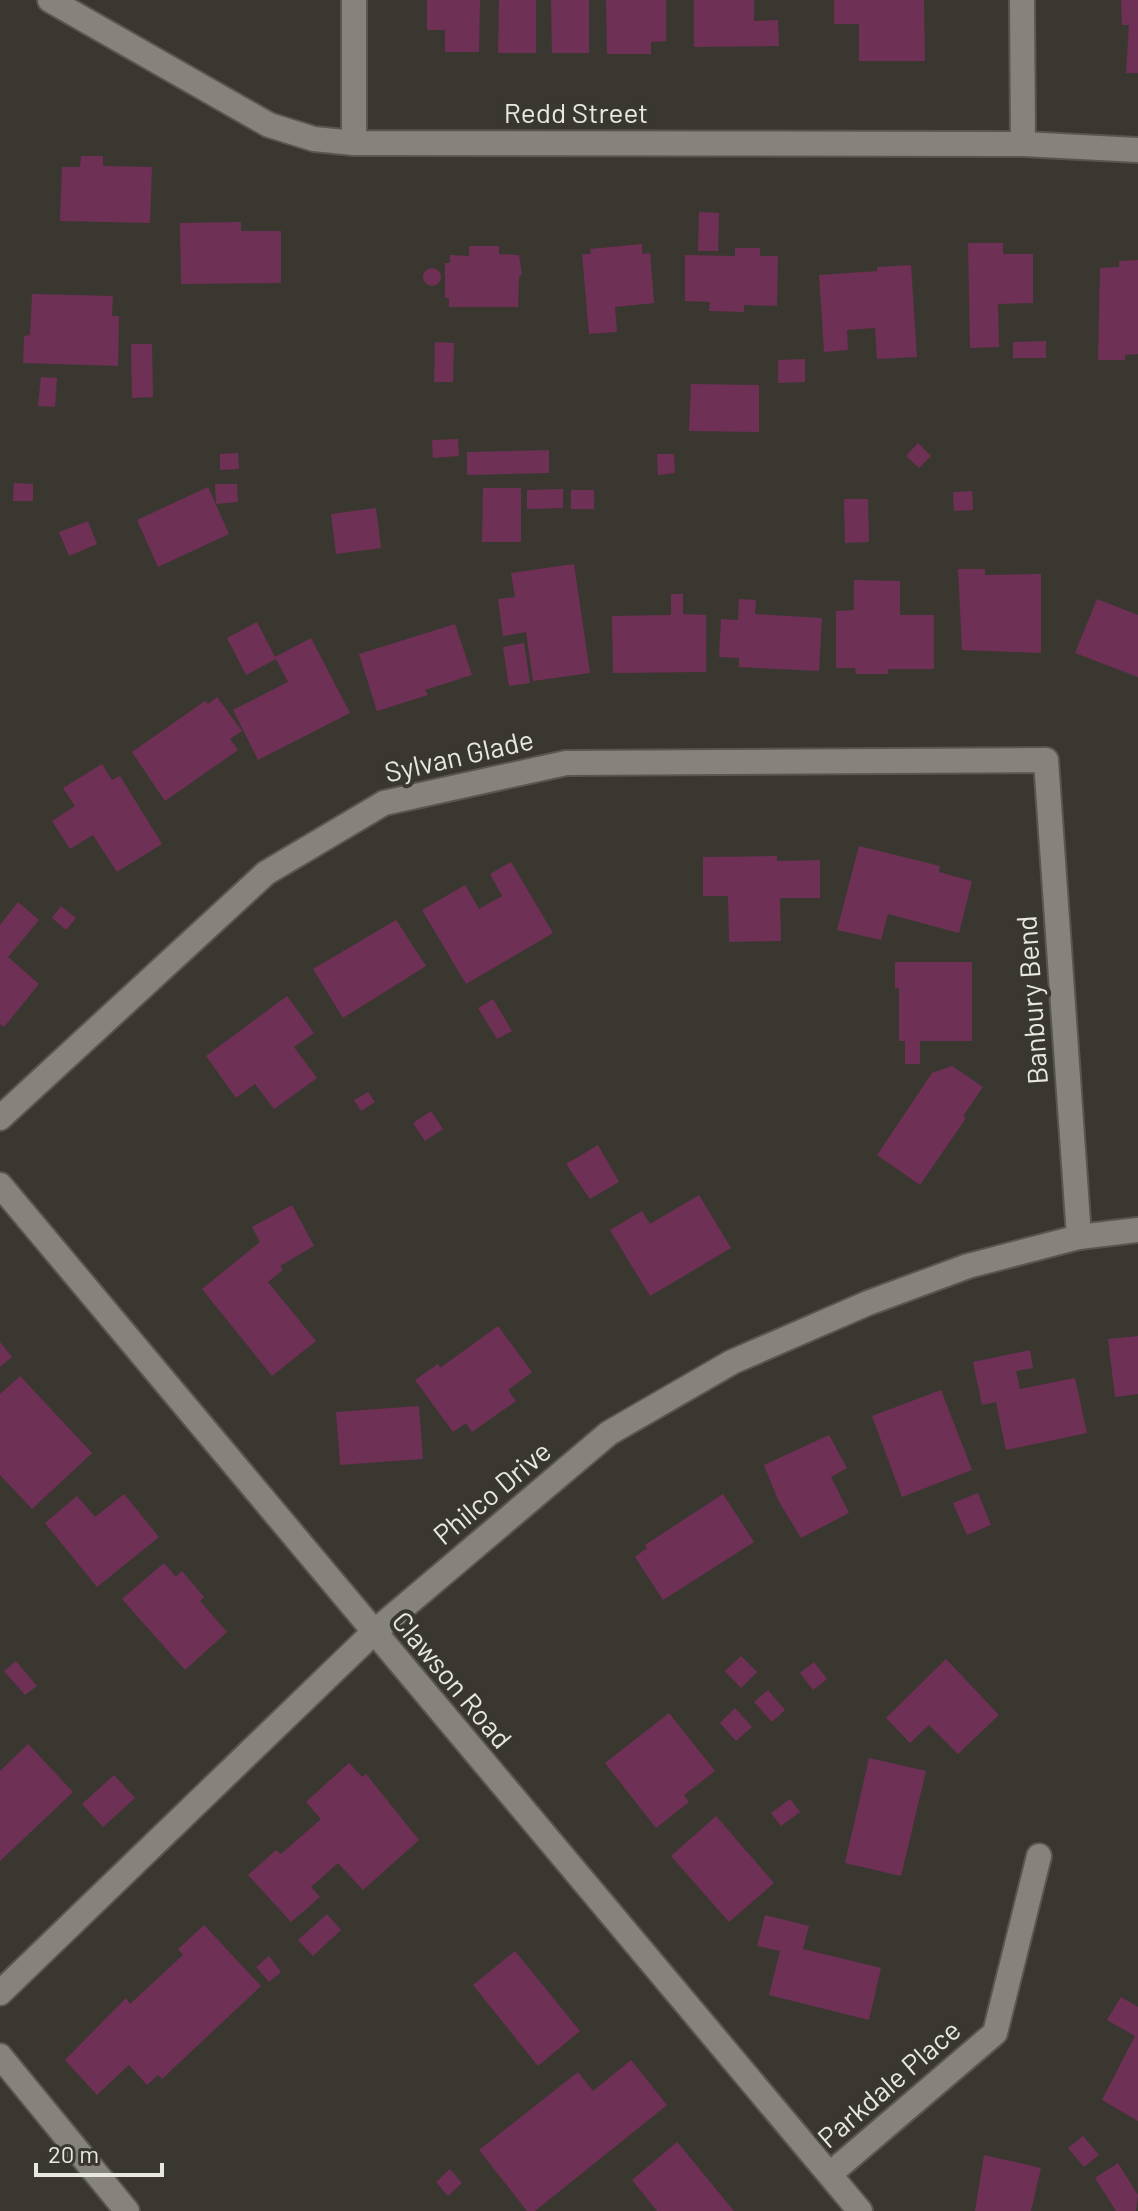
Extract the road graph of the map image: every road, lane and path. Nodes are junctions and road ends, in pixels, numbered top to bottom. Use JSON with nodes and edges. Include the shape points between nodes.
{"nodes":[{"id":1,"x":50,"y":0,"type":"edge"},
{"id":2,"x":354,"y":0,"type":"edge"},
{"id":3,"x":1022,"y":0,"type":"edge"},
{"id":4,"x":354,"y":143,"type":"junction"},
{"id":5,"x":1023,"y":144,"type":"junction"},
{"id":6,"x":1138,"y":150,"type":"edge"},
{"id":7,"x":1046,"y":760,"type":"joint"},
{"id":8,"x":0,"y":1118,"type":"edge"},
{"id":9,"x":0,"y":1185,"type":"edge"},
{"id":10,"x":1138,"y":1230,"type":"edge"},
{"id":11,"x":1079,"y":1237,"type":"junction"},
{"id":12,"x":373,"y":1633,"type":"junction"},
{"id":13,"x":1039,"y":1856,"type":"dead end"},
{"id":14,"x":0,"y":1993,"type":"edge"},
{"id":15,"x":0,"y":2056,"type":"edge"},
{"id":16,"x":830,"y":2174,"type":"junction"},
{"id":17,"x":127,"y":2211,"type":"edge"},
{"id":18,"x":860,"y":2211,"type":"edge"}],
"edges":[{"from":1,"to":4,"type":"street","name":"Redd Street","via":[[269,125],[314,139]]},
{"from":2,"to":4,"type":"street"},
{"from":3,"to":5,"type":"street"},
{"from":4,"to":5,"type":"street","name":"Redd Street"},
{"from":5,"to":6,"type":"street","name":"Redd Street"},
{"from":7,"to":8,"type":"street","name":"Sylvan Glade","via":[[566,763],[384,803],[266,873]]},
{"from":7,"to":11,"type":"street","name":"Banbury Bend"},
{"from":9,"to":12,"type":"street","name":"Clawson Road"},
{"from":10,"to":11,"type":"street","name":"Philco Drive"},
{"from":11,"to":12,"type":"street","name":"Philco Drive","via":[[968,1266],[732,1362],[609,1433]]},
{"from":12,"to":14,"type":"street","name":"Philco Drive"},
{"from":12,"to":16,"type":"street","name":"Clawson Road"},
{"from":13,"to":16,"type":"street","name":"Parkdale Place","via":[[995,2033]]},
{"from":15,"to":17,"type":"street"},
{"from":16,"to":18,"type":"street","name":"Clawson Road"}]}
